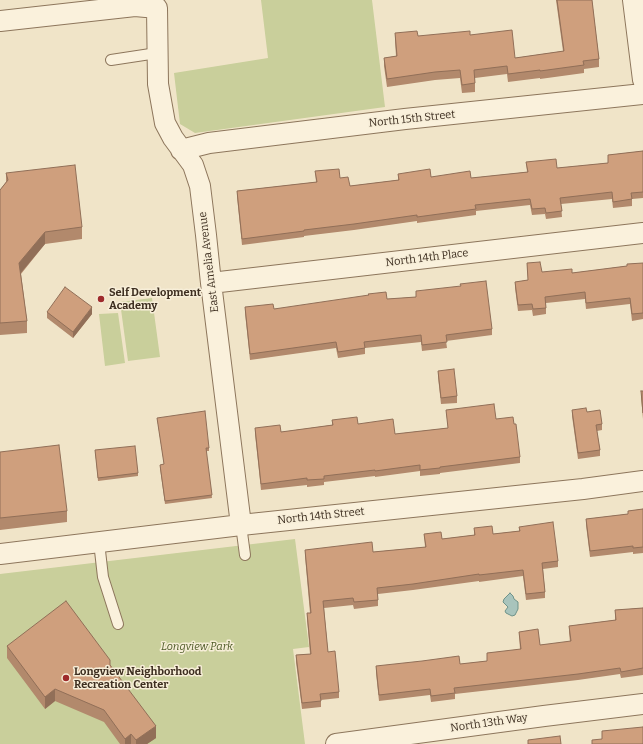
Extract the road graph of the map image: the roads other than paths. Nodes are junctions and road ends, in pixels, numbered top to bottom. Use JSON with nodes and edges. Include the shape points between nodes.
{"nodes":[{"id":1,"x":632,"y":0,"type":"edge"},
{"id":2,"x":0,"y":21,"type":"edge"},
{"id":3,"x":157,"y":53,"type":"junction"},
{"id":4,"x":111,"y":60,"type":"dead end"},
{"id":5,"x":643,"y":80,"type":"edge"},
{"id":6,"x":643,"y":94,"type":"edge"},
{"id":7,"x":181,"y":150,"type":"junction"},
{"id":8,"x":643,"y":233,"type":"edge"},
{"id":9,"x":211,"y":283,"type":"junction"},
{"id":10,"x":643,"y":481,"type":"edge"},
{"id":11,"x":241,"y":525,"type":"junction"},
{"id":12,"x":99,"y":542,"type":"junction"},
{"id":13,"x":0,"y":554,"type":"edge"},
{"id":14,"x":245,"y":555,"type":"dead end"},
{"id":15,"x":118,"y":624,"type":"dead end"},
{"id":16,"x":643,"y":704,"type":"edge"},
{"id":17,"x":336,"y":744,"type":"edge"}],
"edges":[{"from":1,"to":5,"type":"street"},
{"from":2,"to":3,"type":"street","name":"East Amelia Avenue","via":[[135,6],[157,8]]},
{"from":3,"to":4,"type":"lane"},
{"from":3,"to":7,"type":"street","name":"East Amelia Avenue","via":[[158,84],[165,123]]},
{"from":6,"to":7,"type":"street","name":"North 15th Street","via":[[405,119],[209,144]]},
{"from":7,"to":9,"type":"street","name":"East Amelia Avenue","via":[[193,166],[200,186]]},
{"from":8,"to":9,"type":"street","name":"North 14th Place"},
{"from":9,"to":11,"type":"street","name":"East Amelia Avenue"},
{"from":10,"to":11,"type":"street","name":"North 14th Street"},
{"from":11,"to":12,"type":"street","name":"North 14th Street"},
{"from":11,"to":14,"type":"lane"},
{"from":12,"to":13,"type":"street","name":"North 14th Street"},
{"from":12,"to":15,"type":"lane","via":[[103,577]]},
{"from":16,"to":17,"type":"street","name":"North 13th Way"}]}
